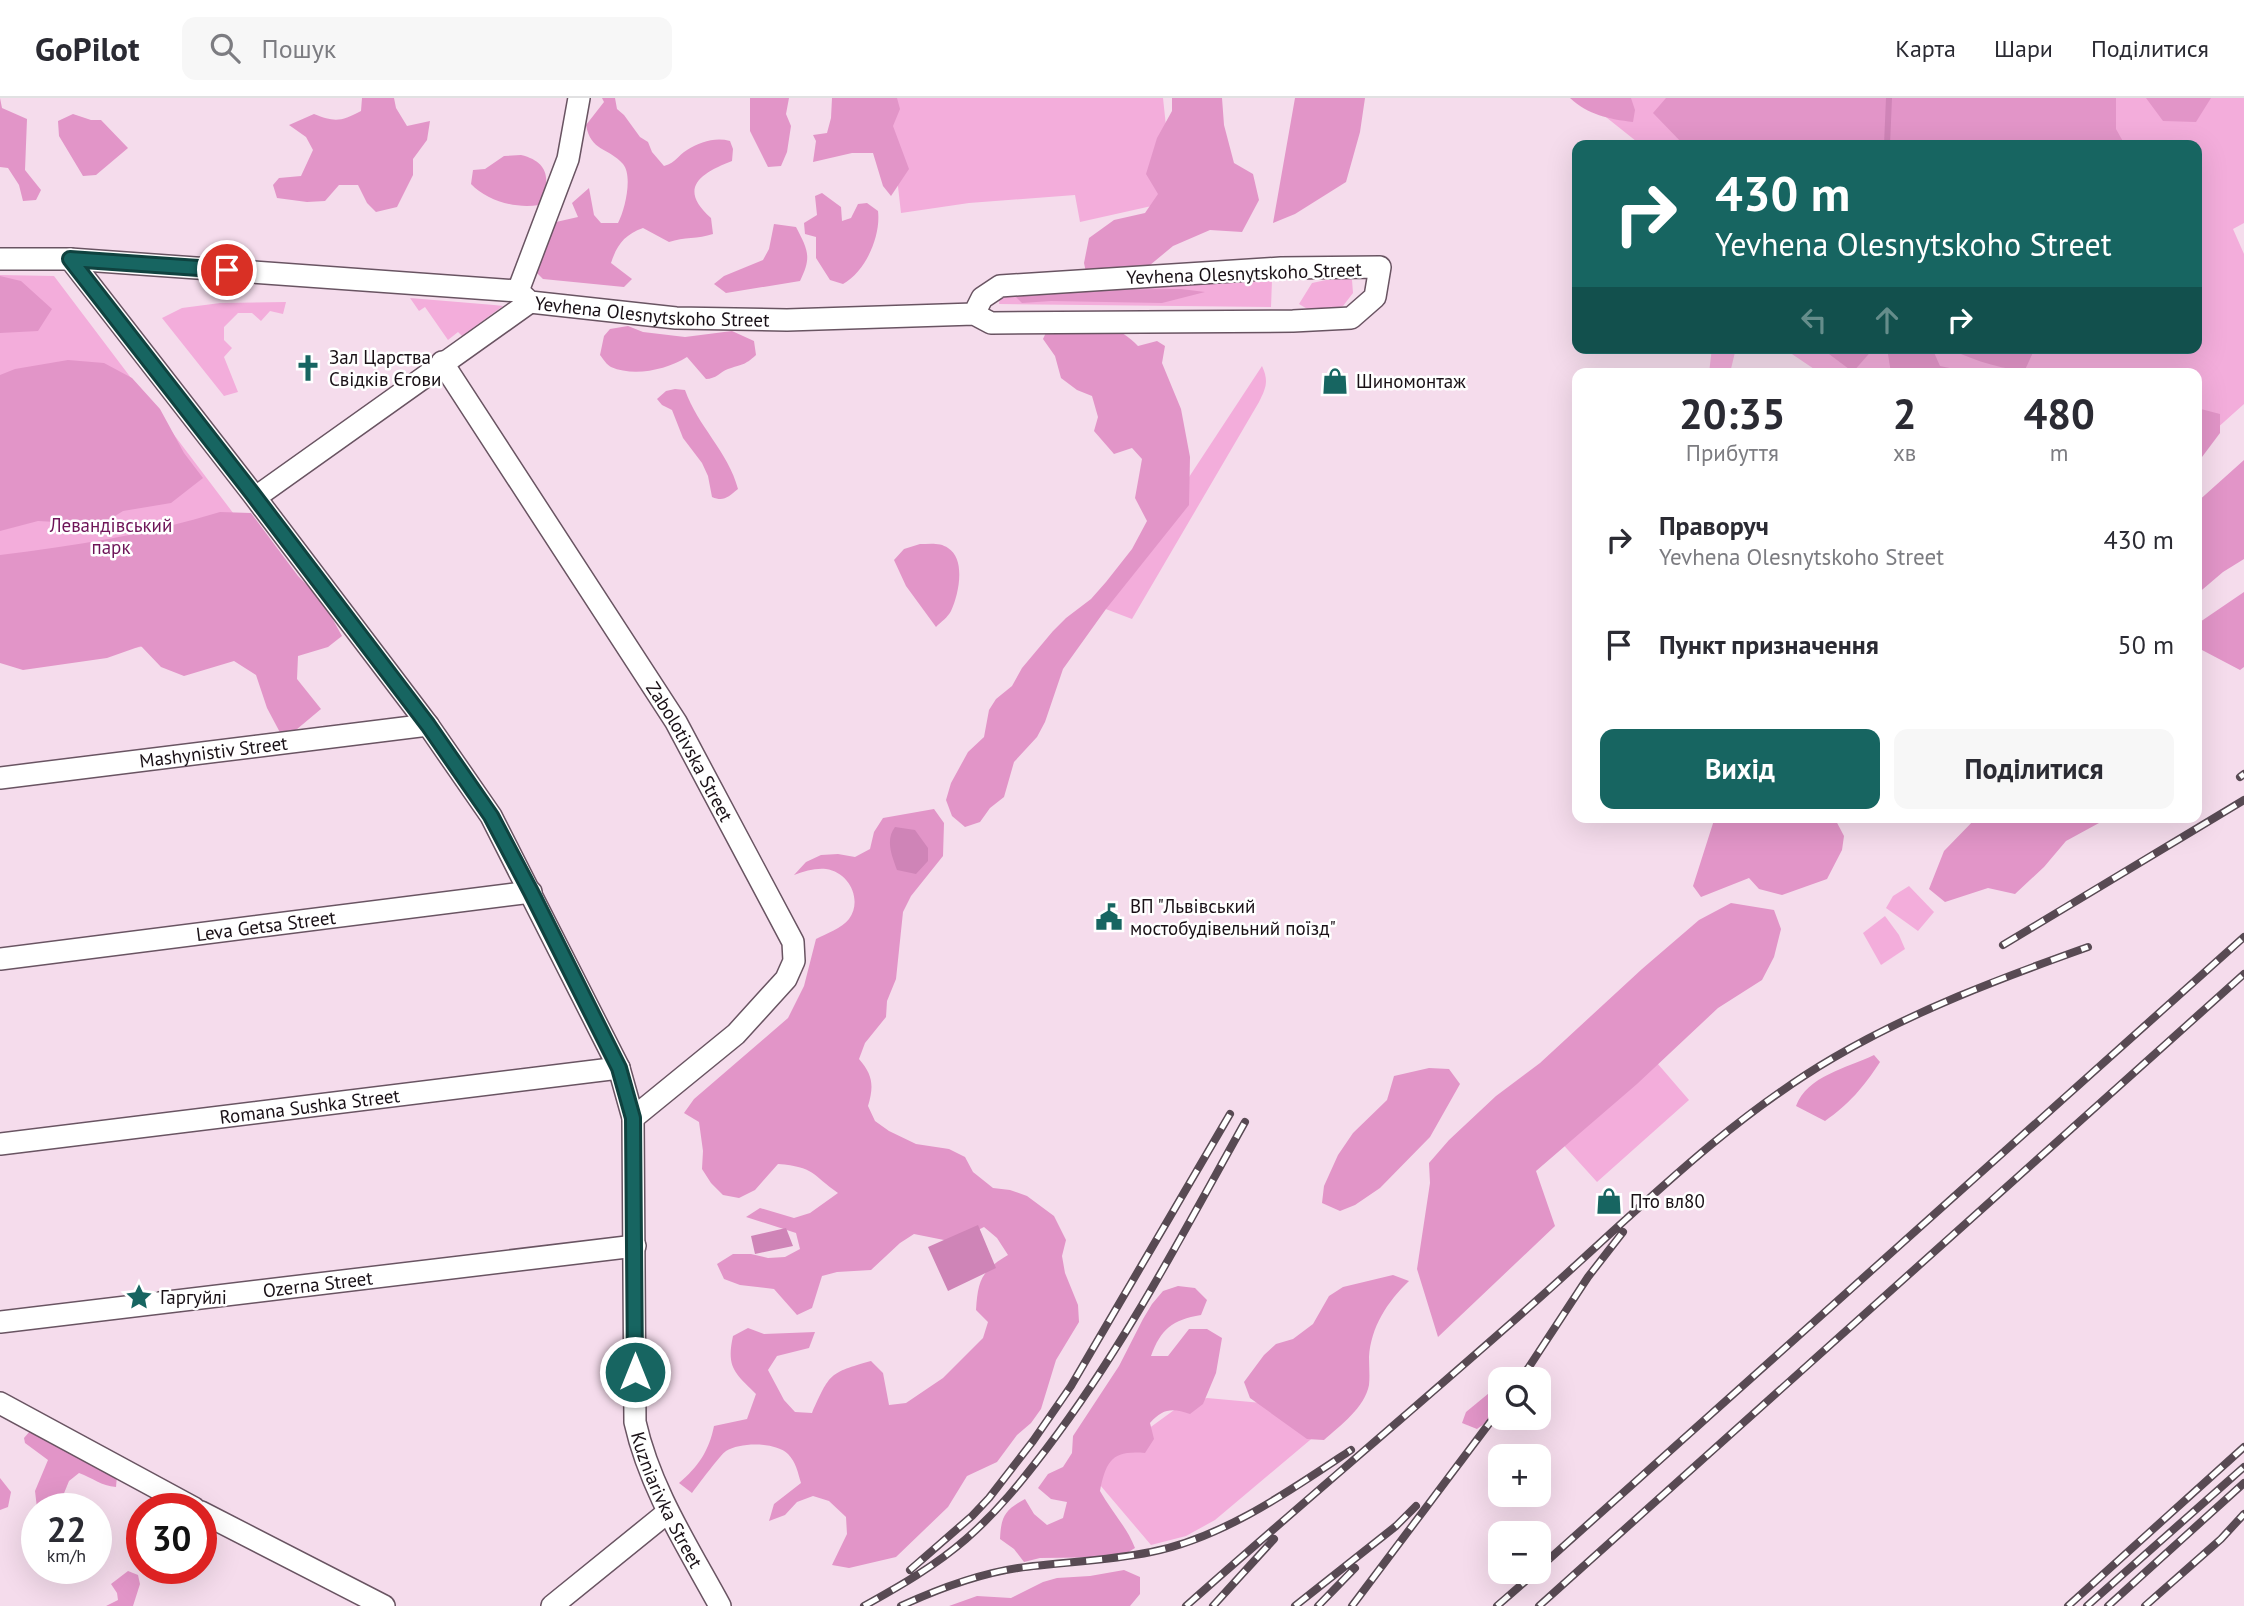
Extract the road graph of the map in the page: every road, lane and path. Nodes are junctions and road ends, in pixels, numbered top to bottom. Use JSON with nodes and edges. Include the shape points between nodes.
{"nodes":[{"id":1,"x":579,"y":98,"type":"edge"},
{"id":2,"x":0,"y":259,"type":"edge"},
{"id":3,"x":70,"y":259,"type":"junction"},
{"id":4,"x":524,"y":296,"type":"junction"},
{"id":5,"x":974,"y":314,"type":"junction"},
{"id":6,"x":442,"y":362,"type":"junction"},
{"id":7,"x":256,"y":498,"type":"junction"},
{"id":8,"x":428,"y":725,"type":"junction"},
{"id":9,"x":0,"y":778,"type":"edge"},
{"id":10,"x":531,"y":892,"type":"junction"},
{"id":11,"x":0,"y":958,"type":"edge"},
{"id":12,"x":619,"y":1068,"type":"junction"},
{"id":13,"x":633,"y":1118,"type":"junction"},
{"id":14,"x":0,"y":1144,"type":"edge"},
{"id":15,"x":635,"y":1246,"type":"junction"},
{"id":16,"x":0,"y":1322,"type":"edge"},
{"id":17,"x":0,"y":1403,"type":"edge"},
{"id":18,"x":166,"y":1493,"type":"edge"},
{"id":19,"x":668,"y":1512,"type":"junction"},
{"id":20,"x":217,"y":1520,"type":"edge"},
{"id":21,"x":384,"y":1606,"type":"edge"},
{"id":22,"x":552,"y":1606,"type":"edge"},
{"id":23,"x":720,"y":1606,"type":"edge"}],
"edges":[{"from":1,"to":4,"type":"street","via":[[568,159]]},
{"from":2,"to":3,"type":"street","name":"Yevhena Olesnytskoho Street"},
{"from":3,"to":4,"type":"street","name":"Yevhena Olesnytskoho Street"},
{"from":3,"to":7,"type":"street","name":"Kuzniarivka Street"},
{"from":4,"to":5,"type":"street","name":"Yevhena Olesnytskoho Street","via":[[676,318]]},
{"from":4,"to":6,"type":"street"},
{"from":5,"to":5,"type":"street","name":"Yevhena Olesnytskoho Street","via":[[991,323],[1351,318],[1375,297],[1380,267],[1281,268],[1000,286],[982,298]]},
{"from":6,"to":7,"type":"street"},
{"from":6,"to":13,"type":"street","name":"Zabolotivska Street","via":[[676,722],[793,942],[794,961],[786,979],[736,1034]]},
{"from":7,"to":8,"type":"street","name":"Kuzniarivka Street"},
{"from":8,"to":9,"type":"street","name":"Mashynistiv Street"},
{"from":8,"to":10,"type":"street","name":"Kuzniarivka Street","via":[[491,816]]},
{"from":10,"to":11,"type":"street","name":"Leva Getsa Street"},
{"from":10,"to":12,"type":"street","name":"Kuzniarivka Street"},
{"from":12,"to":13,"type":"street","name":"Kuzniarivka Street"},
{"from":12,"to":14,"type":"street","name":"Romana Sushka Street"},
{"from":13,"to":15,"type":"street","name":"Kuzniarivka Street"},
{"from":15,"to":16,"type":"street","name":"Ozerna Street"},
{"from":15,"to":19,"type":"street","name":"Kuzniarivka Street","via":[[635,1422]]},
{"from":17,"to":18,"type":"street"},
{"from":19,"to":22,"type":"street"},
{"from":19,"to":23,"type":"street","name":"Kuzniarivka Street"},
{"from":20,"to":21,"type":"street"}]}
